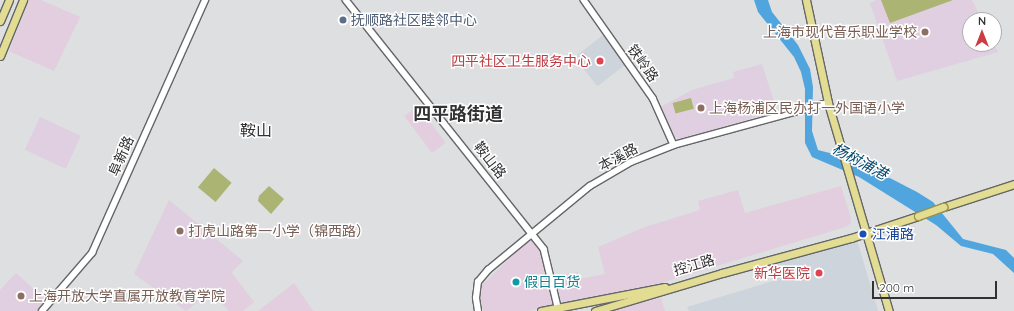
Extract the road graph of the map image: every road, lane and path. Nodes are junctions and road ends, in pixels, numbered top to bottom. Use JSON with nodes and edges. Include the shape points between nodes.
{"nodes":[{"id":1,"x":9,"y":0,"type":"edge"},
{"id":2,"x":23,"y":0,"type":"edge"},
{"id":3,"x":205,"y":0,"type":"edge"},
{"id":4,"x":346,"y":0,"type":"edge"},
{"id":5,"x":584,"y":0,"type":"edge"},
{"id":6,"x":806,"y":0,"type":"edge"},
{"id":7,"x":0,"y":20,"type":"edge"},
{"id":8,"x":6,"y":39,"type":"junction"},
{"id":9,"x":0,"y":48,"type":"edge"},
{"id":10,"x":0,"y":56,"type":"edge"},
{"id":11,"x":828,"y":102,"type":"junction"},
{"id":12,"x":674,"y":145,"type":"junction"},
{"id":13,"x":1014,"y":184,"type":"edge"},
{"id":14,"x":532,"y":232,"type":"junction"},
{"id":15,"x":865,"y":233,"type":"junction"},
{"id":16,"x":851,"y":238,"type":"junction"},
{"id":17,"x":559,"y":309,"type":"edge"},
{"id":18,"x":42,"y":311,"type":"edge"},
{"id":19,"x":478,"y":311,"type":"edge"},
{"id":20,"x":541,"y":311,"type":"edge"},
{"id":21,"x":595,"y":311,"type":"edge"},
{"id":22,"x":889,"y":311,"type":"edge"}],
"edges":[{"from":1,"to":7,"type":"main road"},
{"from":2,"to":8,"type":"main road"},
{"from":3,"to":18,"type":"street","name":"阜新路","via":[[92,252]]},
{"from":4,"to":14,"type":"street","name":"鞍山路"},
{"from":5,"to":12,"type":"street","name":"铁岭路","via":[[653,98]]},
{"from":6,"to":11,"type":"main road"},
{"from":8,"to":9,"type":"main road"},
{"from":8,"to":10,"type":"main road"},
{"from":11,"to":12,"type":"street","name":"本溪路"},
{"from":11,"to":15,"type":"main road"},
{"from":12,"to":14,"type":"street","name":"本溪路","via":[[631,162],[590,186]]},
{"from":13,"to":15,"type":"main road","name":"控江路","bridge":true},
{"from":14,"to":17,"type":"street","name":"鞍山路","via":[[544,249],[549,262]]},
{"from":14,"to":19,"type":"street","name":"本溪路","via":[[488,270],[478,282]]},
{"from":15,"to":16,"type":"main road","name":"控江路"},
{"from":15,"to":22,"type":"main road"},
{"from":16,"to":17,"type":"main road","name":"控江路","via":[[843,235],[660,288]]},
{"from":16,"to":21,"type":"main road","name":"控江路","via":[[722,272]]},
{"from":17,"to":20,"type":"main road","name":"控江路"}]}
